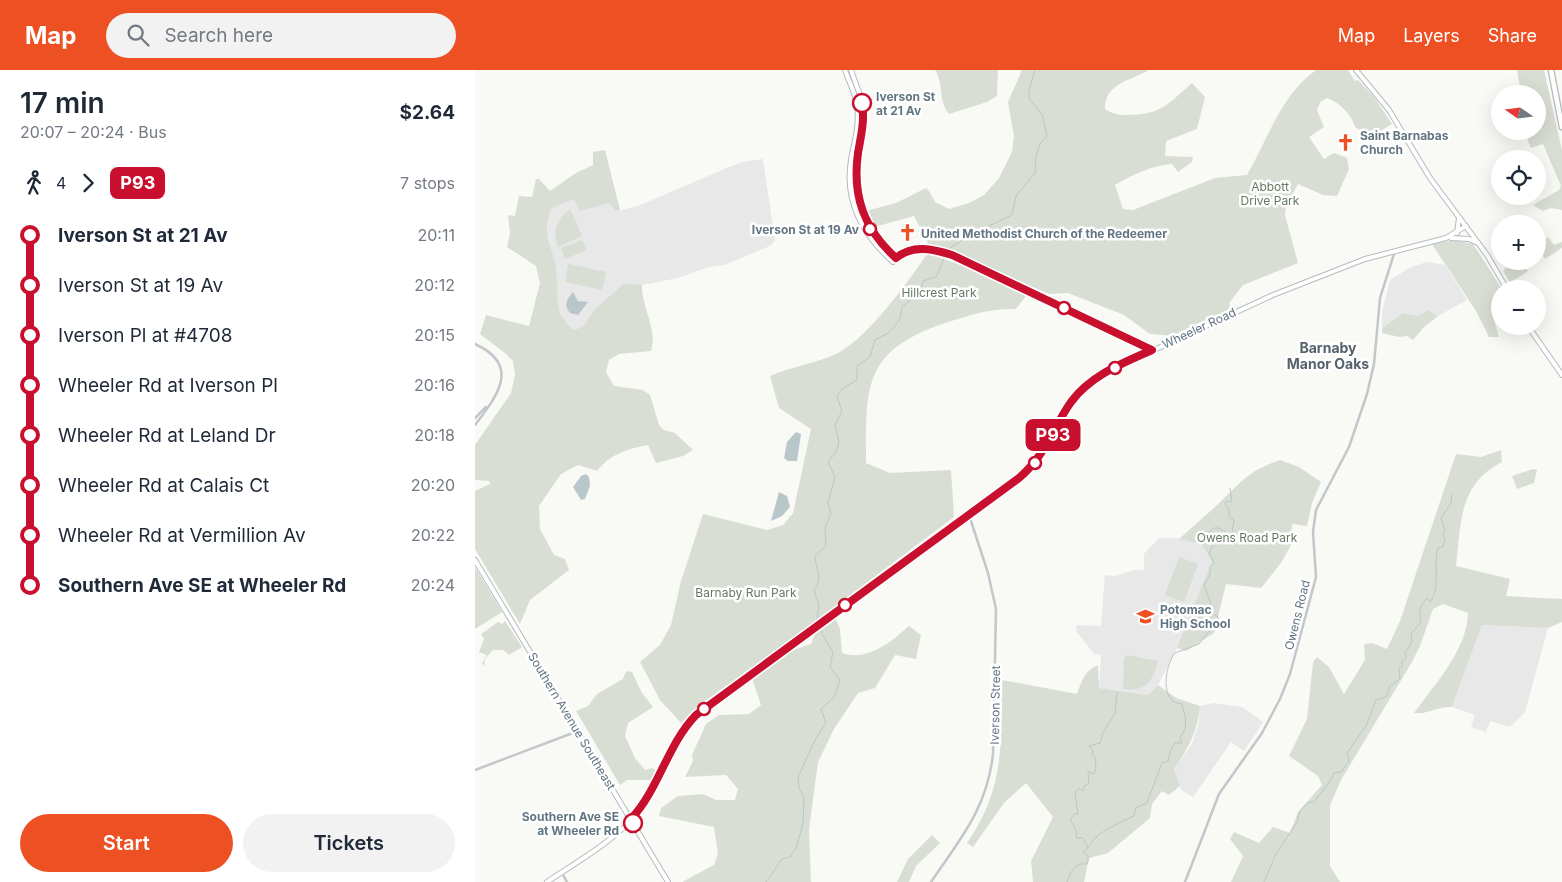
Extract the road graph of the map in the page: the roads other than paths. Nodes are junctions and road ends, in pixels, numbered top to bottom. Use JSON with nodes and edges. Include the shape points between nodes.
{"nodes":[{"id":1,"x":845,"y":70,"type":"edge"},
{"id":2,"x":851,"y":70,"type":"edge"},
{"id":3,"x":1356,"y":70,"type":"edge"},
{"id":4,"x":1551,"y":70,"type":"edge"},
{"id":5,"x":1562,"y":127,"type":"edge"},
{"id":6,"x":1459,"y":216,"type":"junction"},
{"id":7,"x":1466,"y":226,"type":"junction"},
{"id":8,"x":1457,"y":233,"type":"junction"},
{"id":9,"x":1446,"y":238,"type":"junction"},
{"id":10,"x":1478,"y":243,"type":"junction"},
{"id":11,"x":1395,"y":250,"type":"junction"},
{"id":12,"x":895,"y":260,"type":"junction"},
{"id":13,"x":1501,"y":280,"type":"edge"},
{"id":14,"x":1534,"y":335,"type":"edge"},
{"id":15,"x":475,"y":344,"type":"edge"},
{"id":16,"x":1152,"y":350,"type":"junction"},
{"id":17,"x":1562,"y":375,"type":"edge"},
{"id":18,"x":487,"y":406,"type":"junction"},
{"id":19,"x":475,"y":418,"type":"edge"},
{"id":20,"x":475,"y":426,"type":"edge"},
{"id":21,"x":969,"y":515,"type":"junction"},
{"id":22,"x":475,"y":560,"type":"edge"},
{"id":23,"x":577,"y":731,"type":"junction"},
{"id":24,"x":475,"y":770,"type":"edge"},
{"id":25,"x":631,"y":819,"type":"junction"},
{"id":26,"x":561,"y":872,"type":"junction"},
{"id":27,"x":547,"y":882,"type":"edge"},
{"id":28,"x":567,"y":882,"type":"edge"},
{"id":29,"x":668,"y":882,"type":"edge"},
{"id":30,"x":931,"y":882,"type":"edge"},
{"id":31,"x":1185,"y":882,"type":"edge"}],
"edges":[{"from":1,"to":12,"type":"main road","via":[[858,116],[850,167],[852,199],[865,233]]},
{"from":2,"to":12,"type":"main road","via":[[863,110],[856,174],[859,202],[869,228]]},
{"from":3,"to":6,"type":"main road","via":[[1389,110],[1430,178]]},
{"from":4,"to":5,"type":"highway"},
{"from":6,"to":7,"type":"main road"},
{"from":6,"to":8,"type":"main road"},
{"from":7,"to":8,"type":"main road","name":"Wheeler Road"},
{"from":7,"to":10,"type":"main road"},
{"from":8,"to":9,"type":"main road","name":"Wheeler Road"},
{"from":9,"to":10,"type":"main road","via":[[1469,239]]},
{"from":9,"to":11,"type":"main road","name":"Wheeler Road"},
{"from":10,"to":13,"type":"main road"},
{"from":11,"to":16,"type":"main road","name":"Wheeler Road","via":[[1273,295]]},
{"from":11,"to":31,"type":"street","name":"Owens Road","via":[[1380,298],[1374,364],[1367,394],[1349,447],[1316,510],[1313,532],[1315,577],[1290,674],[1268,722],[1219,794]]},
{"from":12,"to":16,"type":"main road","via":[[906,252],[922,248],[952,255]]},
{"from":14,"to":17,"type":"main road"},
{"from":15,"to":18,"type":"street","via":[[495,356],[501,367],[501,384]]},
{"from":16,"to":21,"type":"main road","name":"Wheeler Road","via":[[1089,383],[1072,401],[1041,456],[1031,467]]},
{"from":18,"to":19,"type":"street"},
{"from":18,"to":20,"type":"street"},
{"from":21,"to":25,"type":"main road","name":"Wheeler Road","via":[[696,715],[681,732]]},
{"from":21,"to":30,"type":"street","name":"Iverson Street","via":[[996,609],[993,754],[979,810],[962,841]]},
{"from":22,"to":23,"type":"main road","name":"Southern Avenue Southeast"},
{"from":23,"to":24,"type":"street"},
{"from":23,"to":25,"type":"main road","name":"Southern Avenue Southeast"},
{"from":25,"to":26,"type":"main road","name":"Wheeler Road"},
{"from":25,"to":29,"type":"main road","name":"Southern Avenue Southeast"},
{"from":26,"to":27,"type":"main road","name":"Wheeler Road"},
{"from":26,"to":28,"type":"street"}]}
